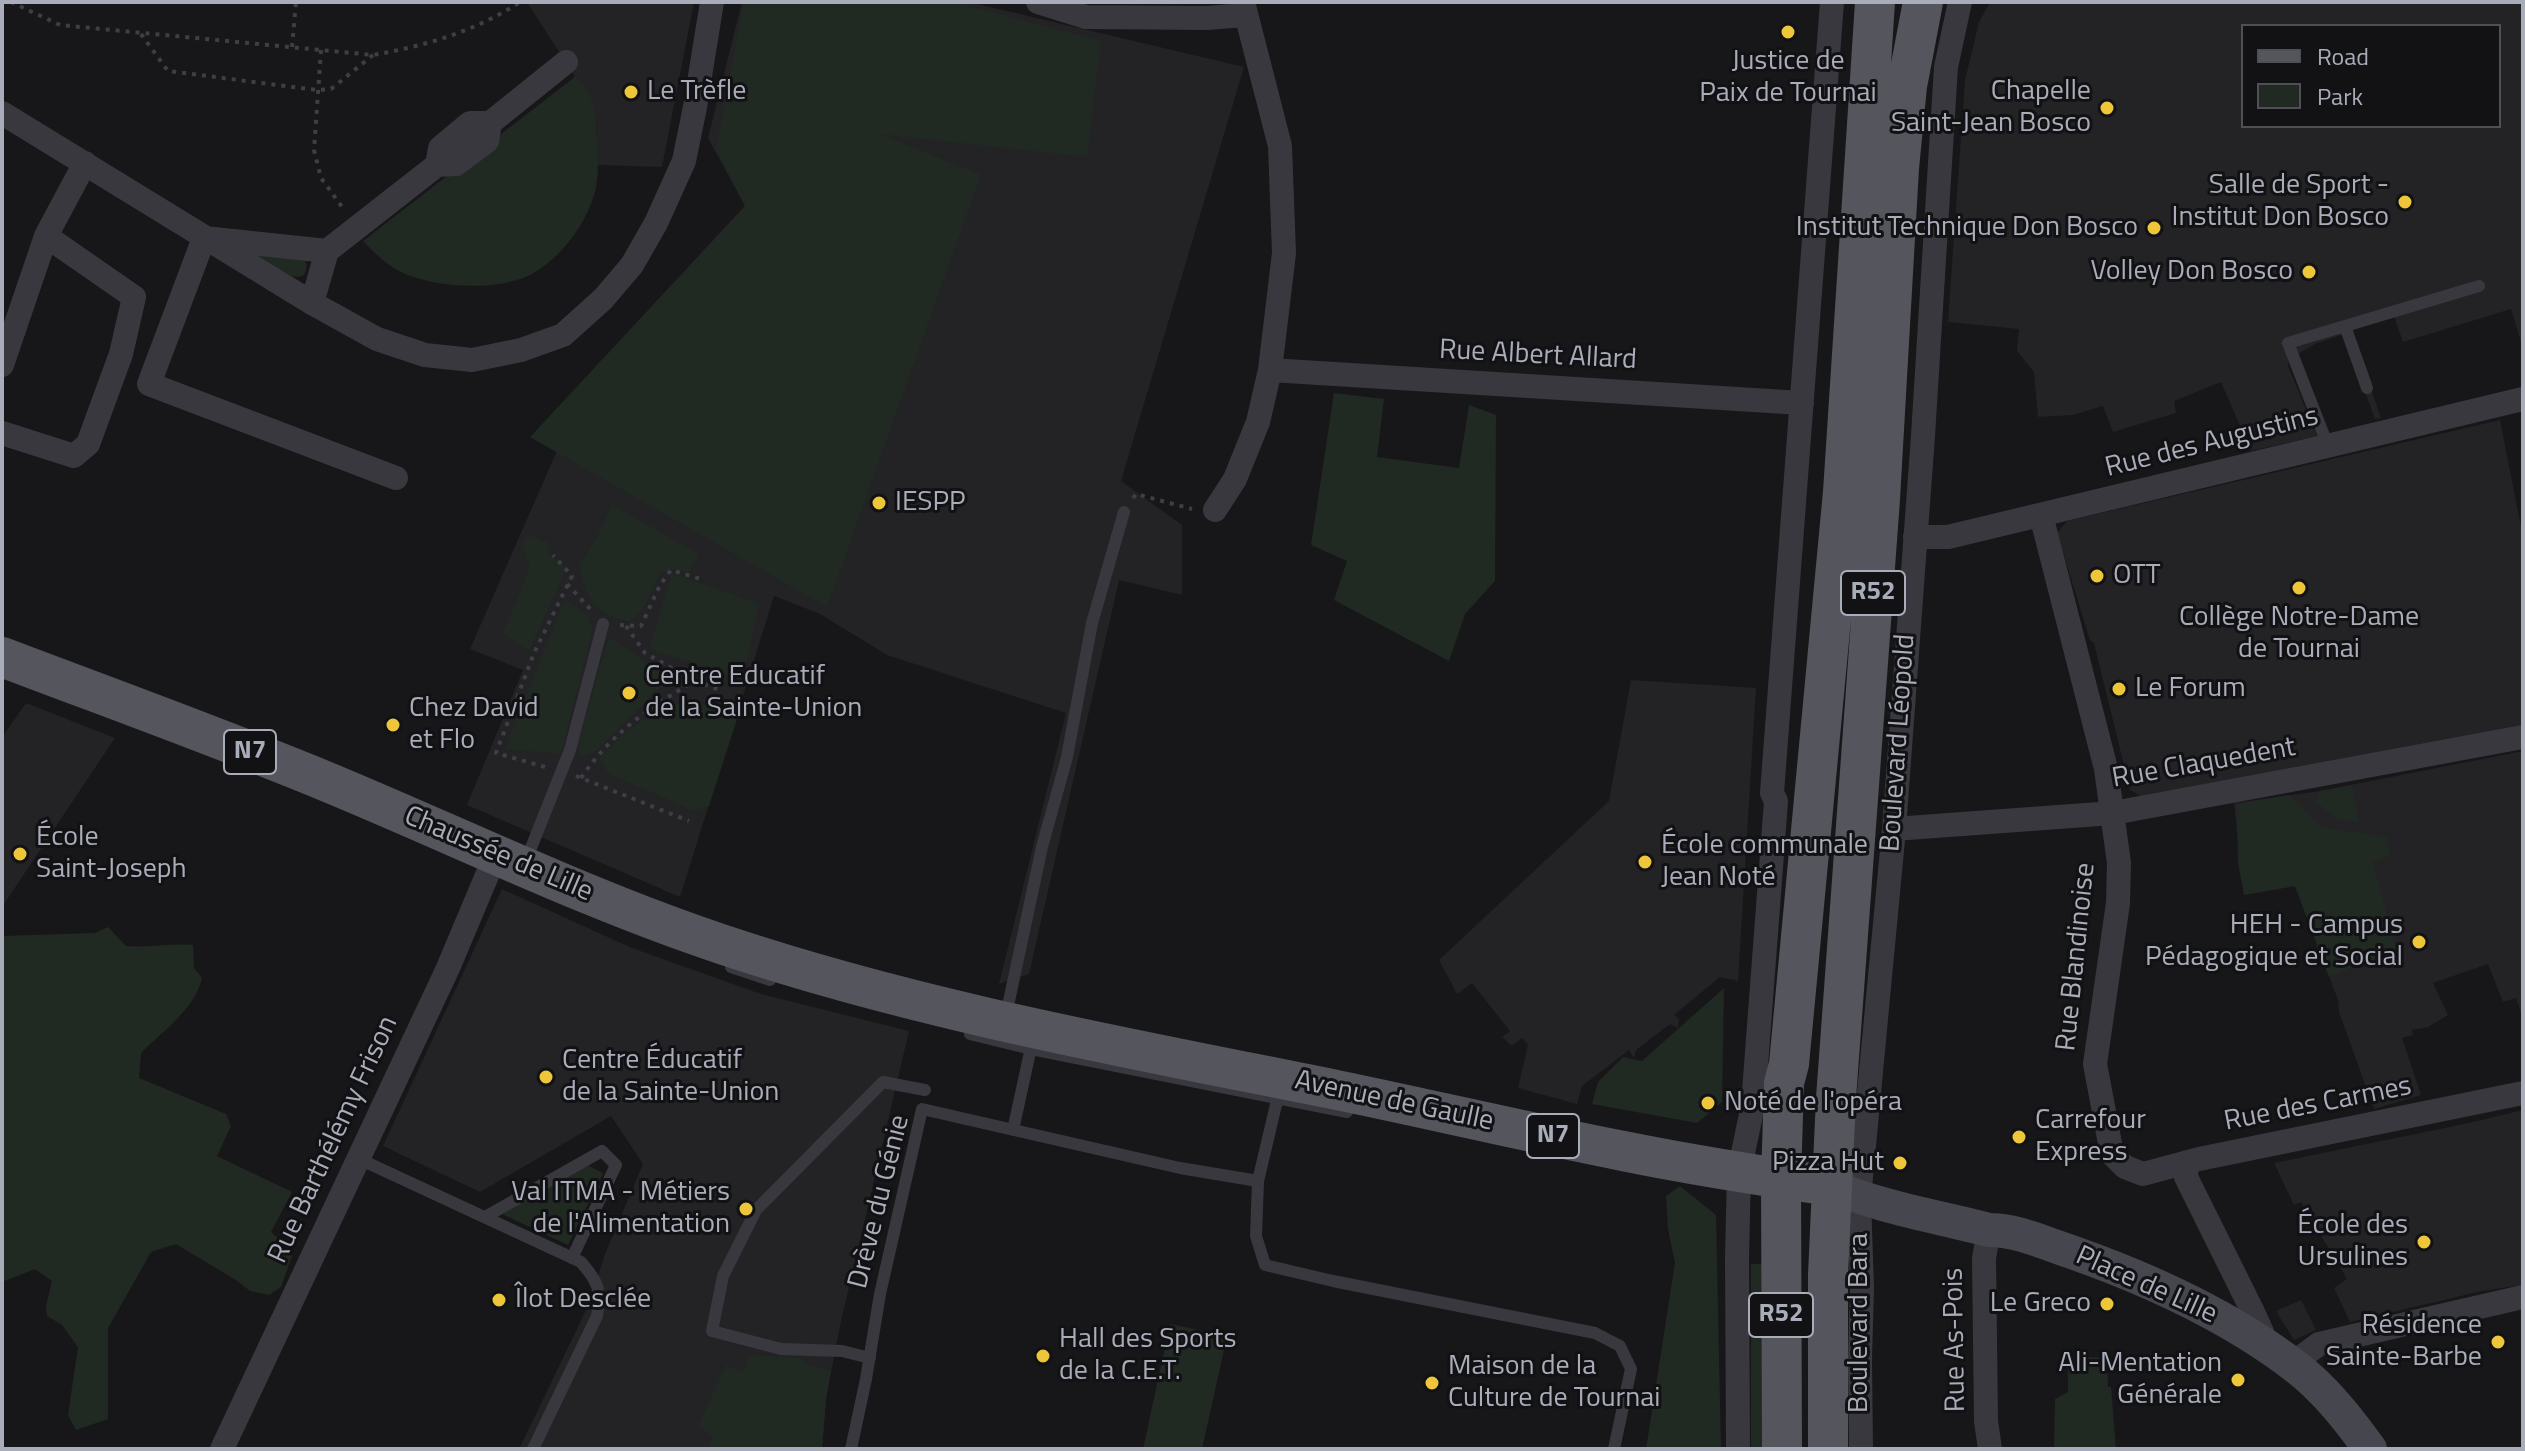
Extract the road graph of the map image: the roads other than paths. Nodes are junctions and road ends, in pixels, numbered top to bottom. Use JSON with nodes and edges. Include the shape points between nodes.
{"nodes":[{"id":1,"x":712,"y":2,"type":"edge"},
{"id":2,"x":1038,"y":2,"type":"edge"},
{"id":3,"x":1832,"y":2,"type":"edge"},
{"id":4,"x":1875,"y":2,"type":"edge"},
{"id":5,"x":1923,"y":2,"type":"edge"},
{"id":6,"x":1960,"y":2,"type":"edge"},
{"id":7,"x":1244,"y":9,"type":"edge"},
{"id":8,"x":566,"y":62,"type":"dead end"},
{"id":9,"x":2,"y":113,"type":"edge"},
{"id":10,"x":85,"y":163,"type":"junction"},
{"id":11,"x":46,"y":236,"type":"junction"},
{"id":12,"x":204,"y":238,"type":"junction"},
{"id":13,"x":327,"y":251,"type":"junction"},
{"id":14,"x":2479,"y":286,"type":"dead end"},
{"id":15,"x":312,"y":303,"type":"junction"},
{"id":16,"x":2345,"y":326,"type":"junction"},
{"id":17,"x":2,"y":365,"type":"edge"},
{"id":18,"x":1270,"y":370,"type":"junction"},
{"id":19,"x":2367,"y":388,"type":"dead end"},
{"id":20,"x":2523,"y":399,"type":"edge"},
{"id":21,"x":1802,"y":403,"type":"junction"},
{"id":22,"x":2,"y":433,"type":"edge"},
{"id":23,"x":2328,"y":446,"type":"junction"},
{"id":24,"x":396,"y":478,"type":"dead end"},
{"id":25,"x":1215,"y":510,"type":"road end"},
{"id":26,"x":1124,"y":512,"type":"road end"},
{"id":27,"x":2041,"y":515,"type":"junction"},
{"id":28,"x":1915,"y":537,"type":"junction"},
{"id":29,"x":603,"y":624,"type":"road end"},
{"id":30,"x":2,"y":657,"type":"edge"},
{"id":31,"x":2523,"y":737,"type":"edge"},
{"id":32,"x":2113,"y":813,"type":"junction"},
{"id":33,"x":1894,"y":829,"type":"junction"},
{"id":34,"x":510,"y":860,"type":"junction"},
{"id":35,"x":723,"y":964,"type":"dead end"},
{"id":36,"x":779,"y":982,"type":"dead end"},
{"id":37,"x":954,"y":1030,"type":"dead end"},
{"id":38,"x":1023,"y":1034,"type":"junction"},
{"id":39,"x":1279,"y":1089,"type":"junction"},
{"id":40,"x":925,"y":1090,"type":"dead end"},
{"id":41,"x":2523,"y":1093,"type":"edge"},
{"id":42,"x":1365,"y":1116,"type":"dead end"},
{"id":43,"x":1013,"y":1130,"type":"junction"},
{"id":44,"x":357,"y":1158,"type":"junction"},
{"id":45,"x":2187,"y":1162,"type":"junction"},
{"id":46,"x":2125,"y":1167,"type":"joint"},
{"id":47,"x":1739,"y":1172,"type":"junction"},
{"id":48,"x":1258,"y":1181,"type":"junction"},
{"id":49,"x":1818,"y":1186,"type":"junction"},
{"id":50,"x":485,"y":1217,"type":"junction"},
{"id":51,"x":1989,"y":1230,"type":"junction"},
{"id":52,"x":572,"y":1258,"type":"junction"},
{"id":53,"x":2523,"y":1297,"type":"edge"},
{"id":54,"x":2263,"y":1345,"type":"junction"},
{"id":55,"x":870,"y":1358,"type":"junction"},
{"id":56,"x":2292,"y":1364,"type":"junction"},
{"id":57,"x":222,"y":1449,"type":"edge"},
{"id":58,"x":533,"y":1449,"type":"edge"},
{"id":59,"x":851,"y":1449,"type":"edge"},
{"id":60,"x":1614,"y":1449,"type":"edge"},
{"id":61,"x":1738,"y":1449,"type":"edge"},
{"id":62,"x":1782,"y":1449,"type":"edge"},
{"id":63,"x":1801,"y":1449,"type":"edge"},
{"id":64,"x":1828,"y":1449,"type":"edge"},
{"id":65,"x":1861,"y":1449,"type":"edge"},
{"id":66,"x":1990,"y":1449,"type":"edge"},
{"id":67,"x":2370,"y":1449,"type":"edge"}],
"edges":[{"from":1,"to":15,"type":"street","via":[[684,161],[632,265],[563,335],[472,360],[425,355],[377,339]]},
{"from":2,"to":7,"type":"street","via":[[1086,17],[1207,18]]},
{"from":3,"to":21,"type":"street"},
{"from":4,"to":49,"type":"main road","number":"R52","via":[[1843,492],[1784,1083]]},
{"from":5,"to":49,"type":"main road","name":"Boulevard Léopold","number":"R52","via":[[1899,168],[1853,858]]},
{"from":6,"to":28,"type":"street","name":"Boulevard Léopold","via":[[1946,67]]},
{"from":7,"to":18,"type":"street","via":[[1280,146],[1284,253]]},
{"from":8,"to":13,"type":"street","via":[[490,123],[470,123],[440,148],[437,165]]},
{"from":9,"to":10,"type":"street"},
{"from":10,"to":11,"type":"street"},
{"from":10,"to":12,"type":"street"},
{"from":11,"to":17,"type":"street"},
{"from":11,"to":22,"type":"street","via":[[134,297],[121,354],[88,444],[74,456]]},
{"from":12,"to":13,"type":"street"},
{"from":12,"to":15,"type":"street"},
{"from":12,"to":24,"type":"street","via":[[149,384]]},
{"from":13,"to":15,"type":"street"},
{"from":14,"to":16,"type":"lane"},
{"from":16,"to":19,"type":"lane"},
{"from":16,"to":23,"type":"lane","via":[[2288,343]]},
{"from":18,"to":21,"type":"street","name":"Rue Albert Allard"},
{"from":18,"to":25,"type":"street","via":[[1258,422],[1235,479]]},
{"from":20,"to":23,"type":"street","name":"Rue des Augustins","via":[[2381,426]]},
{"from":21,"to":47,"type":"street","via":[[1753,1105]]},
{"from":23,"to":27,"type":"street","name":"Rue des Augustins"},
{"from":26,"to":38,"type":"lane","via":[[1092,623],[1067,757],[1042,847]]},
{"from":27,"to":28,"type":"street","name":"Rue des Augustins","via":[[1948,537]]},
{"from":27,"to":32,"type":"street","name":"Rue Blandinoise"},
{"from":28,"to":33,"type":"street","name":"Boulevard Léopold"},
{"from":29,"to":34,"type":"lane","via":[[562,771]]},
{"from":30,"to":34,"type":"main road","name":"Chaussée de Lille","number":"N7","via":[[295,769]]},
{"from":31,"to":32,"type":"street","name":"Rue Claquedent"},
{"from":32,"to":33,"type":"street","name":"Rue Claquedent"},
{"from":32,"to":46,"type":"street","name":"Rue Blandinoise","via":[[2118,903],[2095,1064],[2112,1154]]},
{"from":33,"to":49,"type":"street","name":"Boulevard Léopold"},
{"from":34,"to":38,"type":"main road","name":"Chaussée de Lille","number":"N7","via":[[587,903]]},
{"from":34,"to":44,"type":"street","name":"Rue Barthélémy Frison","via":[[448,968]]},
{"from":35,"to":36,"type":"lane"},
{"from":37,"to":38,"type":"lane"},
{"from":38,"to":39,"type":"main road","name":"Avenue de Gaulle","number":"N7"},
{"from":38,"to":43,"type":"lane"},
{"from":39,"to":42,"type":"lane"},
{"from":39,"to":47,"type":"main road","name":"Avenue de Gaulle","number":"N7","via":[[1635,1162]]},
{"from":39,"to":48,"type":"lane"},
{"from":40,"to":55,"type":"lane","via":[[883,1082],[756,1210],[723,1276],[712,1331],[781,1349],[842,1351]]},
{"from":41,"to":45,"type":"street","name":"Rue des Carmes"},
{"from":43,"to":48,"type":"lane","name":"Drève du Génie"},
{"from":43,"to":55,"type":"lane","name":"Drève du Génie","via":[[922,1109]]},
{"from":44,"to":50,"type":"lane"},
{"from":44,"to":57,"type":"street","name":"Rue Barthélémy Frison"},
{"from":45,"to":46,"type":"street","name":"Rue des Carmes","via":[[2143,1174]]},
{"from":45,"to":54,"type":"street","name":"Place de Lille","via":[[2186,1177],[2252,1310]]},
{"from":47,"to":49,"type":"main road","name":"Avenue de Gaulle","number":"N7"},
{"from":47,"to":61,"type":"street"},
{"from":48,"to":60,"type":"lane","via":[[1256,1236],[1265,1265],[1595,1333],[1620,1346],[1631,1369]]},
{"from":49,"to":51,"type":"street","name":"Place de Lille"},
{"from":49,"to":62,"type":"main road","number":"R52"},
{"from":49,"to":63,"type":"main road","number":"R52"},
{"from":49,"to":64,"type":"main road","name":"Boulevard Bara","number":"R52","via":[[1828,1275]]},
{"from":49,"to":65,"type":"street","name":"Boulevard Bara","via":[[1862,1288]]},
{"from":50,"to":52,"type":"lane"},
{"from":50,"to":52,"type":"lane","via":[[602,1151],[616,1165]]},
{"from":51,"to":54,"type":"street","name":"Place de Lille","via":[[2101,1262],[2206,1311]]},
{"from":51,"to":66,"type":"street","name":"Rue As-Pois","via":[[1984,1258]]},
{"from":52,"to":58,"type":"lane","via":[[581,1262],[601,1292],[597,1316]]},
{"from":53,"to":56,"type":"street","via":[[2319,1344]]},
{"from":54,"to":56,"type":"street"},
{"from":55,"to":59,"type":"lane","name":"Drève du Génie"},
{"from":56,"to":67,"type":"street"}]}
